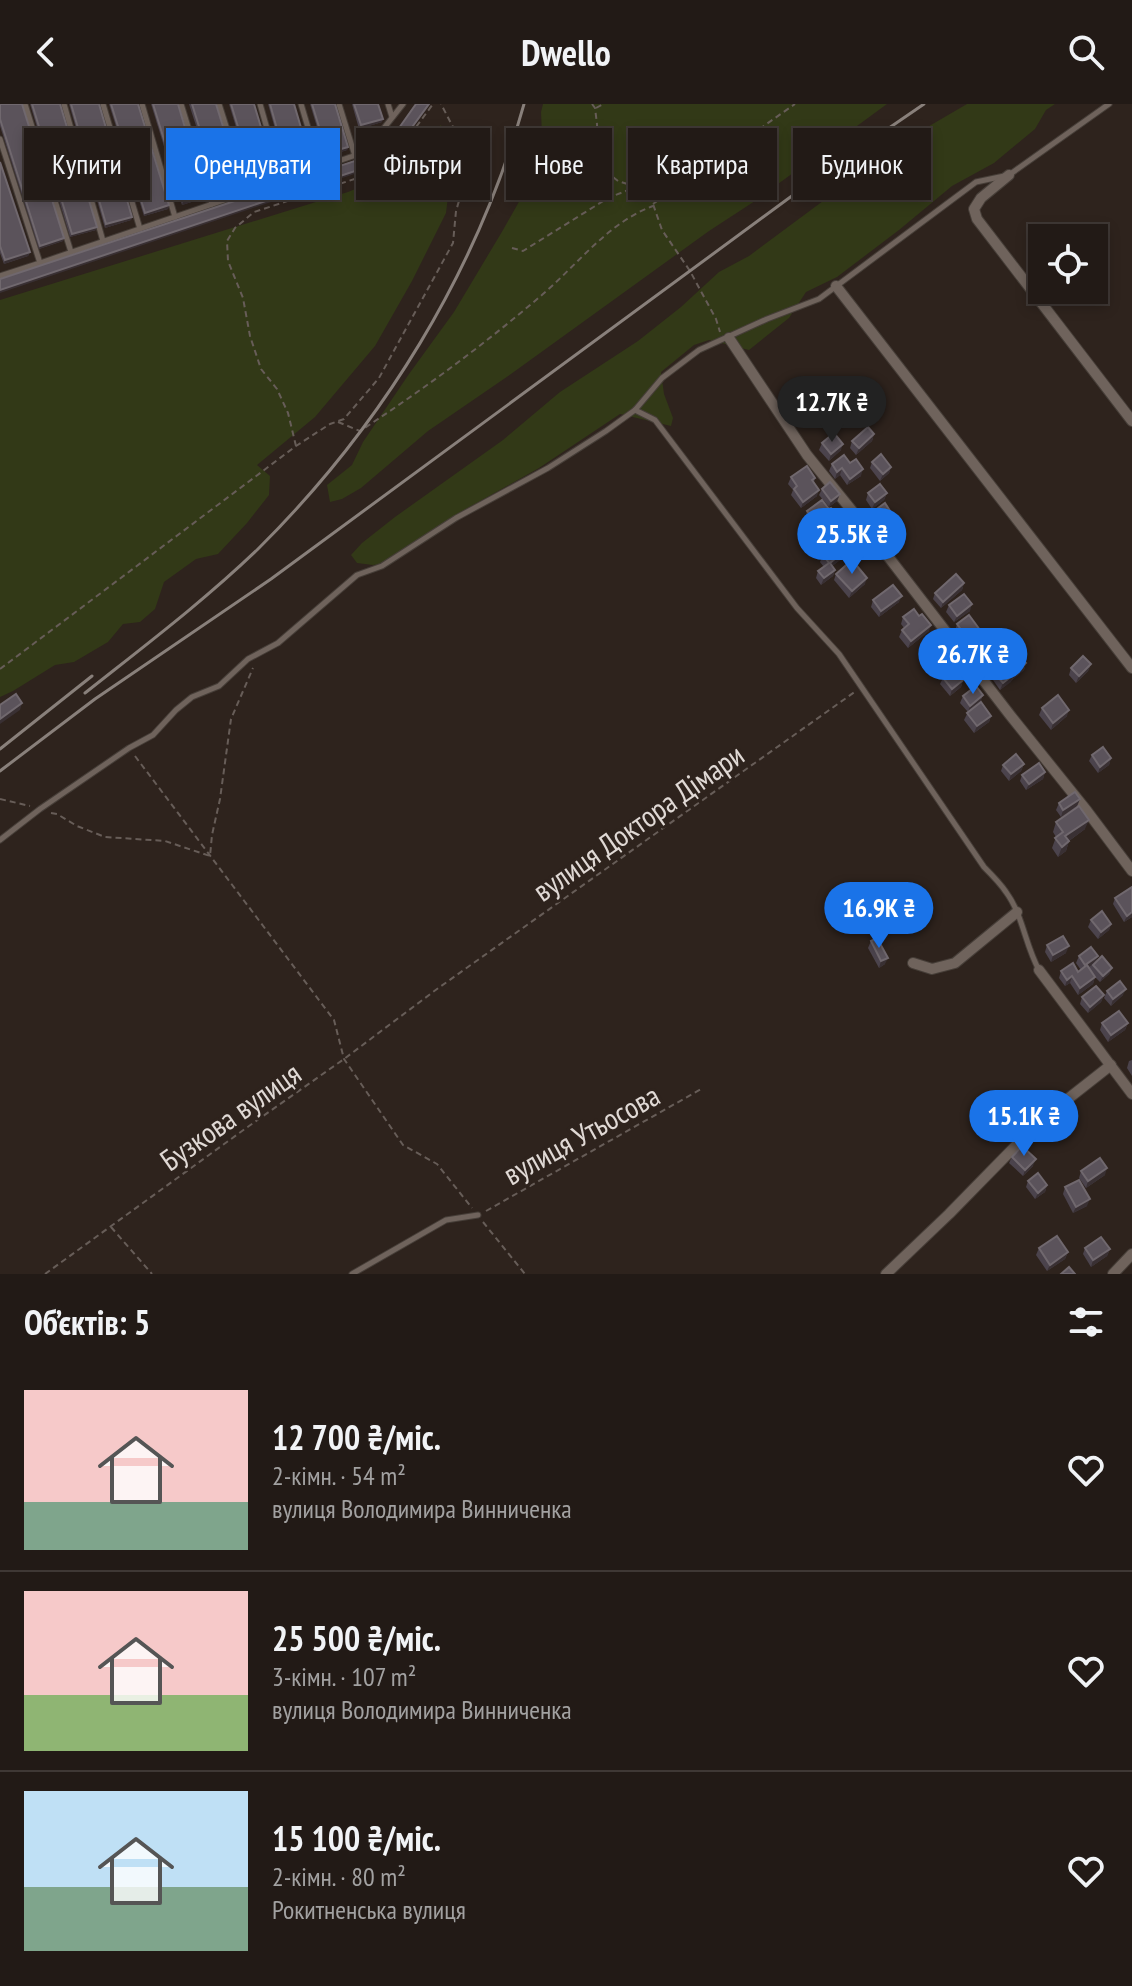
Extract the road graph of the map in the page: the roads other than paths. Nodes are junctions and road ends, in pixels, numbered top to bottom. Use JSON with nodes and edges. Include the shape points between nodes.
{"nodes":[{"id":1,"x":25,"y":104,"type":"edge"},
{"id":2,"x":64,"y":104,"type":"edge"},
{"id":3,"x":103,"y":104,"type":"edge"},
{"id":4,"x":142,"y":104,"type":"edge"},
{"id":5,"x":181,"y":104,"type":"edge"},
{"id":6,"x":219,"y":104,"type":"edge"},
{"id":7,"x":260,"y":104,"type":"edge"},
{"id":8,"x":301,"y":104,"type":"edge"},
{"id":9,"x":339,"y":104,"type":"edge"},
{"id":10,"x":388,"y":104,"type":"edge"},
{"id":11,"x":403,"y":104,"type":"edge"},
{"id":12,"x":1109,"y":104,"type":"edge"},
{"id":13,"x":392,"y":118,"type":"junction"},
{"id":14,"x":227,"y":128,"type":"edge"},
{"id":15,"x":267,"y":128,"type":"edge"},
{"id":16,"x":308,"y":128,"type":"edge"},
{"id":17,"x":0,"y":139,"type":"edge"},
{"id":18,"x":355,"y":156,"type":"junction"},
{"id":19,"x":340,"y":161,"type":"edge"},
{"id":20,"x":1009,"y":175,"type":"junction"},
{"id":21,"x":224,"y":200,"type":"edge"},
{"id":22,"x":212,"y":204,"type":"junction"},
{"id":23,"x":175,"y":217,"type":"junction"},
{"id":24,"x":140,"y":229,"type":"junction"},
{"id":25,"x":103,"y":241,"type":"junction"},
{"id":26,"x":71,"y":252,"type":"junction"},
{"id":27,"x":40,"y":263,"type":"junction"},
{"id":28,"x":0,"y":276,"type":"edge"},
{"id":29,"x":836,"y":286,"type":"junction"},
{"id":30,"x":726,"y":339,"type":"junction"},
{"id":31,"x":635,"y":410,"type":"junction"},
{"id":32,"x":1132,"y":421,"type":"edge"},
{"id":33,"x":1132,"y":668,"type":"edge"},
{"id":34,"x":0,"y":840,"type":"edge"},
{"id":35,"x":1132,"y":871,"type":"edge"},
{"id":36,"x":1017,"y":912,"type":"junction"},
{"id":37,"x":913,"y":963,"type":"dead end"},
{"id":38,"x":1039,"y":970,"type":"joint"},
{"id":39,"x":1111,"y":1065,"type":"junction"},
{"id":40,"x":1132,"y":1094,"type":"edge"},
{"id":41,"x":478,"y":1215,"type":"road end"},
{"id":42,"x":1132,"y":1254,"type":"edge"},
{"id":43,"x":352,"y":1274,"type":"edge"},
{"id":44,"x":886,"y":1274,"type":"edge"},
{"id":45,"x":1113,"y":1274,"type":"edge"}],
"edges":[{"from":1,"to":26,"type":"lane"},
{"from":2,"to":25,"type":"lane"},
{"from":3,"to":24,"type":"lane"},
{"from":4,"to":23,"type":"lane"},
{"from":5,"to":22,"type":"lane"},
{"from":6,"to":14,"type":"lane"},
{"from":7,"to":15,"type":"lane"},
{"from":8,"to":16,"type":"lane"},
{"from":9,"to":18,"type":"lane"},
{"from":10,"to":13,"type":"lane"},
{"from":11,"to":13,"type":"lane"},
{"from":12,"to":20,"type":"lane"},
{"from":13,"to":18,"type":"lane","via":[[365,152]]},
{"from":17,"to":27,"type":"lane"},
{"from":18,"to":19,"type":"lane"},
{"from":20,"to":29,"type":"lane","via":[[976,182]]},
{"from":20,"to":32,"type":"street","via":[[981,198],[974,209],[977,219]]},
{"from":21,"to":22,"type":"lane"},
{"from":22,"to":23,"type":"lane"},
{"from":23,"to":24,"type":"lane"},
{"from":24,"to":25,"type":"lane"},
{"from":25,"to":26,"type":"lane"},
{"from":26,"to":27,"type":"lane"},
{"from":27,"to":28,"type":"lane"},
{"from":29,"to":30,"type":"lane","via":[[819,299]]},
{"from":29,"to":33,"type":"street"},
{"from":30,"to":31,"type":"lane","via":[[699,350],[662,378]]},
{"from":30,"to":35,"type":"street","via":[[807,455]]},
{"from":31,"to":34,"type":"lane","via":[[548,468],[382,566],[357,575],[278,643],[248,659],[219,686],[192,697],[153,735]]},
{"from":31,"to":36,"type":"lane","via":[[655,420],[797,608],[839,654]]},
{"from":36,"to":37,"type":"street","via":[[955,963],[932,969]]},
{"from":36,"to":38,"type":"lane"},
{"from":38,"to":39,"type":"street"},
{"from":39,"to":40,"type":"street"},
{"from":39,"to":44,"type":"street","via":[[1041,1120]]},
{"from":41,"to":43,"type":"lane","via":[[446,1220]]},
{"from":42,"to":45,"type":"street"}]}
